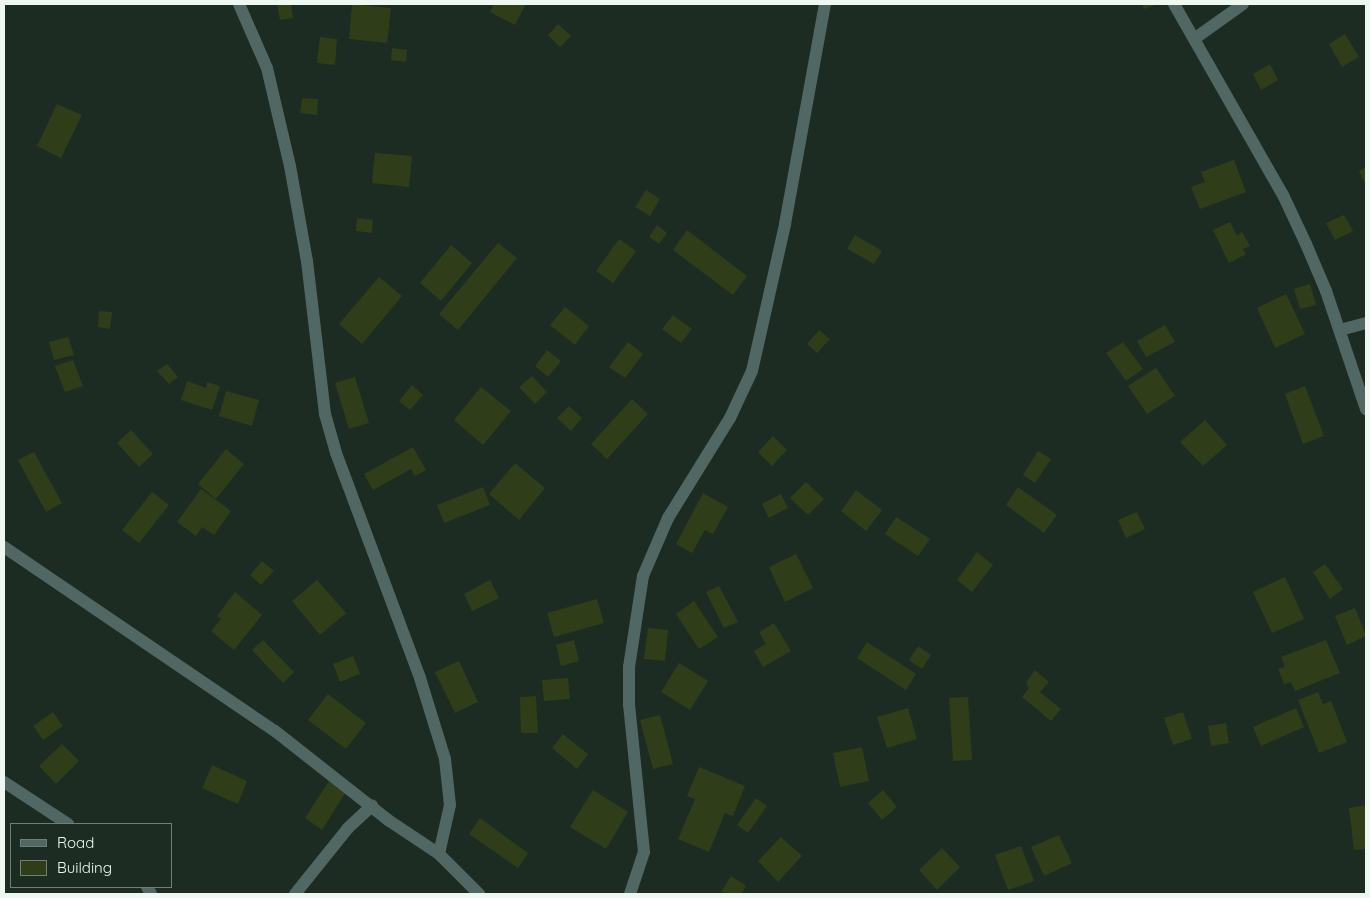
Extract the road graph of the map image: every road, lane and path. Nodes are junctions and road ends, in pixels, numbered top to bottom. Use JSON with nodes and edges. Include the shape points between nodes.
{"nodes":[{"id":1,"x":239,"y":4,"type":"edge"},
{"id":2,"x":825,"y":4,"type":"edge"},
{"id":3,"x":1174,"y":4,"type":"edge"},
{"id":4,"x":1243,"y":4,"type":"edge"},
{"id":5,"x":1194,"y":39,"type":"junction"},
{"id":6,"x":1366,"y":322,"type":"edge"},
{"id":7,"x":1340,"y":330,"type":"junction"},
{"id":8,"x":1366,"y":409,"type":"edge"},
{"id":9,"x":4,"y":547,"type":"edge"},
{"id":10,"x":4,"y":782,"type":"edge"},
{"id":11,"x":372,"y":806,"type":"junction"},
{"id":12,"x":66,"y":823,"type":"edge"},
{"id":13,"x":439,"y":854,"type":"junction"},
{"id":14,"x":295,"y":894,"type":"edge"},
{"id":15,"x":479,"y":894,"type":"edge"},
{"id":16,"x":630,"y":894,"type":"edge"}],
"edges":[{"from":1,"to":13,"type":"street","via":[[267,68],[290,166],[307,261],[319,376],[331,437],[420,678],[445,759],[450,806]]},
{"from":2,"to":16,"type":"street","via":[[785,224],[752,371],[730,418],[668,518],[643,576],[629,666],[629,705],[644,852]]},
{"from":3,"to":5,"type":"street"},
{"from":4,"to":5,"type":"street"},
{"from":5,"to":7,"type":"street","via":[[1284,197]]},
{"from":6,"to":7,"type":"street"},
{"from":7,"to":8,"type":"street"},
{"from":9,"to":11,"type":"street","via":[[275,731]]},
{"from":10,"to":12,"type":"street"},
{"from":11,"to":13,"type":"street"},
{"from":11,"to":14,"type":"street","via":[[348,828]]},
{"from":13,"to":15,"type":"street"}]}
